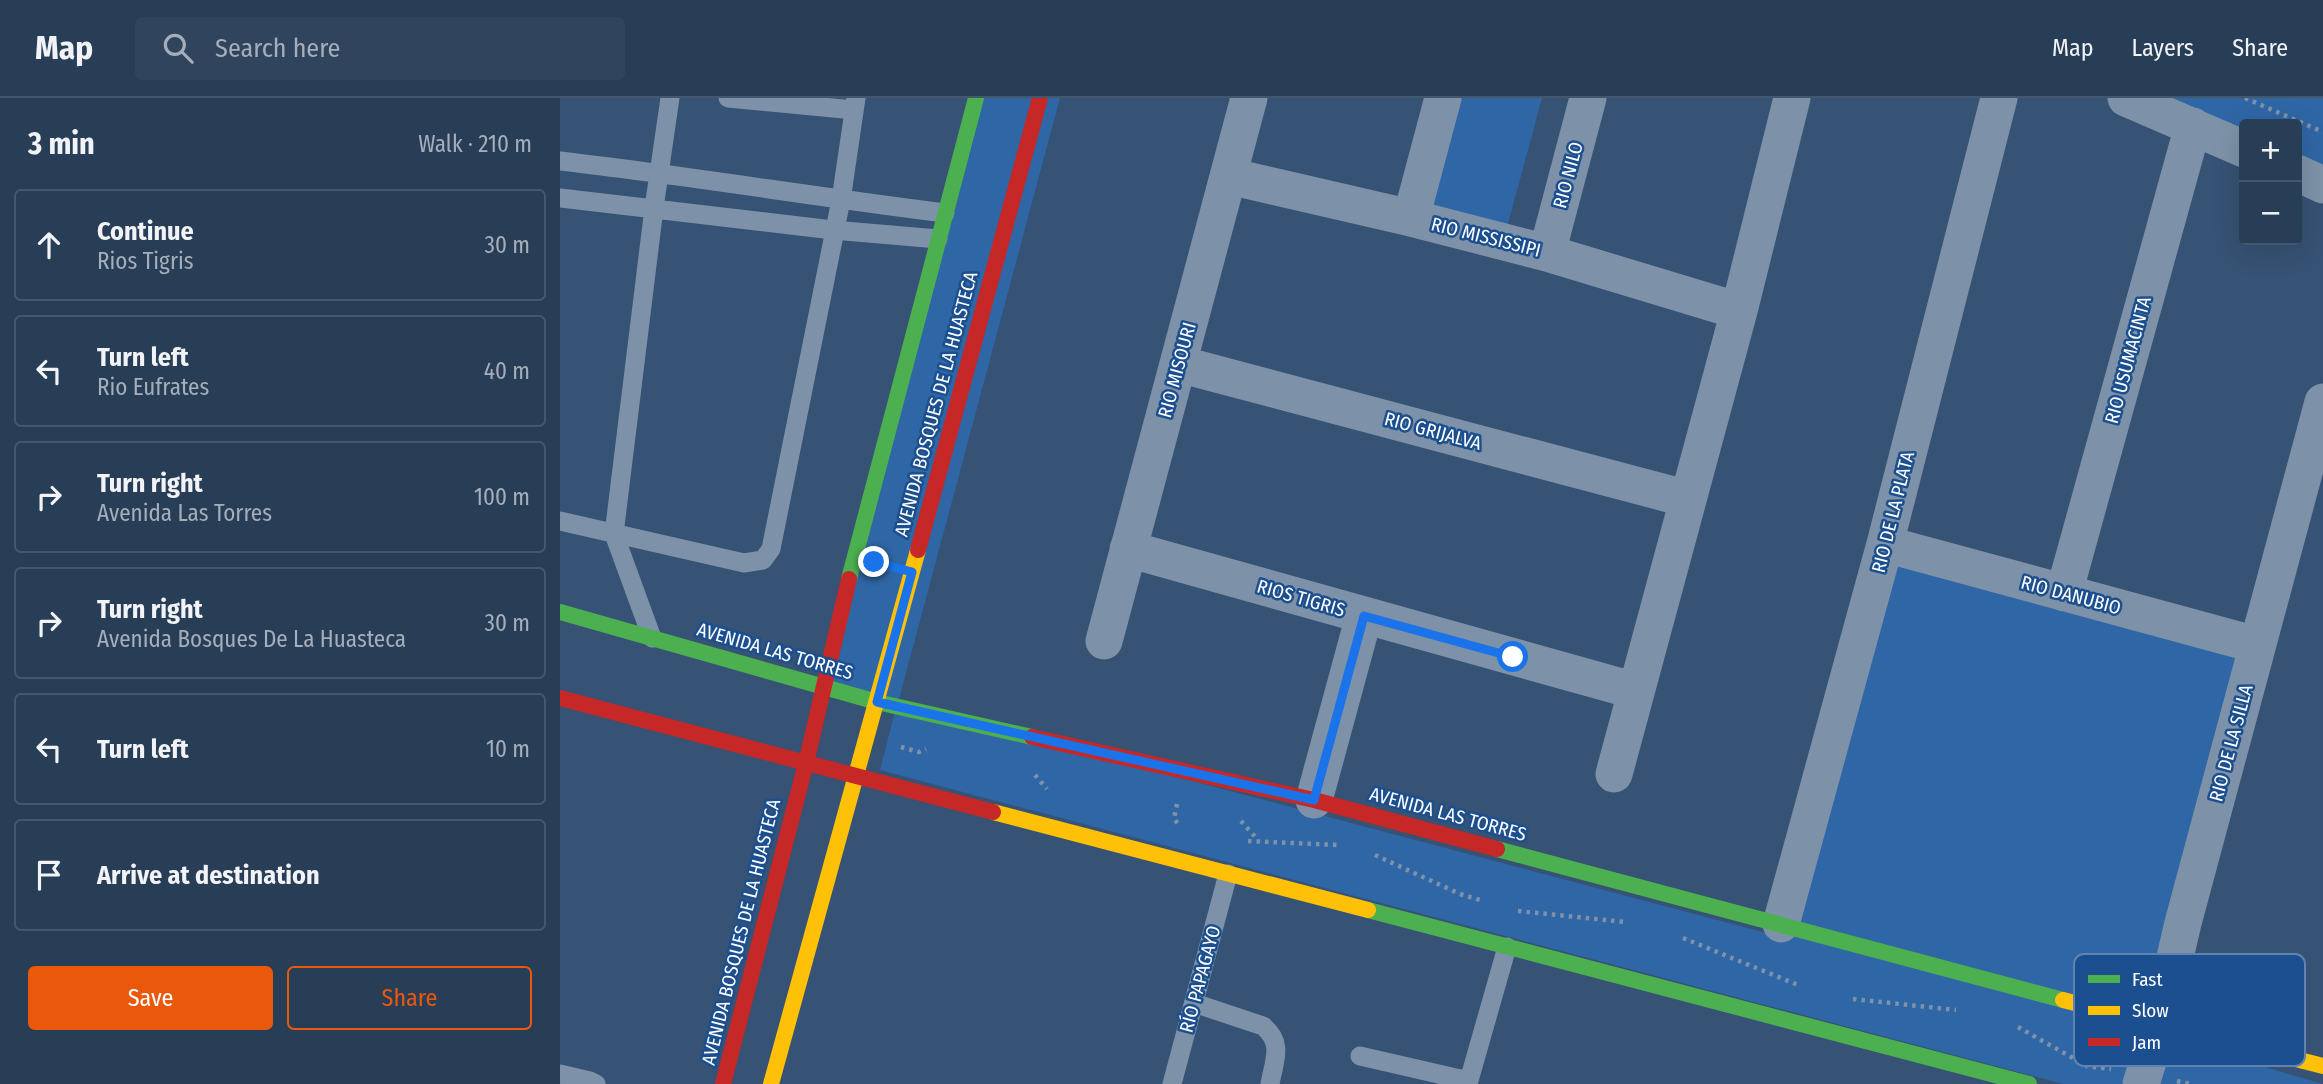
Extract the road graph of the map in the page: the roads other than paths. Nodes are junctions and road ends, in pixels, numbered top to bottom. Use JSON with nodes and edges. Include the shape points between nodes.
{"nodes":[{"id":1,"x":670,"y":98,"type":"edge"},
{"id":2,"x":728,"y":98,"type":"edge"},
{"id":3,"x":976,"y":98,"type":"edge"},
{"id":4,"x":1040,"y":98,"type":"edge"},
{"id":5,"x":1250,"y":98,"type":"edge"},
{"id":6,"x":1443,"y":98,"type":"edge"},
{"id":7,"x":1588,"y":98,"type":"edge"},
{"id":8,"x":1792,"y":98,"type":"edge"},
{"id":9,"x":1999,"y":98,"type":"edge"},
{"id":10,"x":2126,"y":98,"type":"edge"},
{"id":11,"x":855,"y":104,"type":"edge"},
{"id":12,"x":2193,"y":127,"type":"junction"},
{"id":13,"x":2239,"y":147,"type":"edge"},
{"id":14,"x":560,"y":161,"type":"edge"},
{"id":15,"x":660,"y":172,"type":"junction"},
{"id":16,"x":2302,"y":175,"type":"edge"},
{"id":17,"x":1229,"y":176,"type":"junction"},
{"id":18,"x":2323,"y":185,"type":"edge"},
{"id":19,"x":560,"y":198,"type":"edge"},
{"id":20,"x":841,"y":200,"type":"junction"},
{"id":21,"x":654,"y":208,"type":"junction"},
{"id":22,"x":945,"y":213,"type":"junction"},
{"id":23,"x":1411,"y":218,"type":"junction"},
{"id":24,"x":833,"y":230,"type":"junction"},
{"id":25,"x":938,"y":239,"type":"junction"},
{"id":26,"x":1547,"y":253,"type":"junction"},
{"id":27,"x":1738,"y":311,"type":"junction"},
{"id":28,"x":1179,"y":364,"type":"junction"},
{"id":29,"x":2323,"y":402,"type":"edge"},
{"id":30,"x":1688,"y":499,"type":"junction"},
{"id":31,"x":560,"y":521,"type":"edge"},
{"id":32,"x":614,"y":534,"type":"junction"},
{"id":33,"x":1885,"y":544,"type":"junction"},
{"id":34,"x":1128,"y":549,"type":"junction"},
{"id":35,"x":2064,"y":593,"type":"junction"},
{"id":36,"x":560,"y":612,"type":"edge"},
{"id":37,"x":1364,"y":616,"type":"junction"},
{"id":38,"x":652,"y":638,"type":"junction"},
{"id":39,"x":1104,"y":641,"type":"dead end"},
{"id":40,"x":2257,"y":645,"type":"junction"},
{"id":41,"x":822,"y":687,"type":"junction"},
{"id":42,"x":1636,"y":691,"type":"junction"},
{"id":43,"x":560,"y":698,"type":"edge"},
{"id":44,"x":877,"y":702,"type":"junction"},
{"id":45,"x":806,"y":762,"type":"junction"},
{"id":46,"x":1614,"y":774,"type":"dead end"},
{"id":47,"x":855,"y":775,"type":"junction"},
{"id":48,"x":1314,"y":800,"type":"junction"},
{"id":49,"x":1228,"y":874,"type":"junction"},
{"id":50,"x":1782,"y":924,"type":"junction"},
{"id":51,"x":1507,"y":947,"type":"junction"},
{"id":52,"x":2176,"y":954,"type":"edge"},
{"id":53,"x":1194,"y":1003,"type":"junction"},
{"id":54,"x":2074,"y":1003,"type":"edge"},
{"id":55,"x":1360,"y":1056,"type":"dead end"},
{"id":56,"x":2305,"y":1062,"type":"edge"},
{"id":57,"x":2323,"y":1066,"type":"edge"},
{"id":58,"x":560,"y":1074,"type":"edge"},
{"id":59,"x":1468,"y":1082,"type":"edge"},
{"id":60,"x":596,"y":1084,"type":"edge"},
{"id":61,"x":723,"y":1084,"type":"edge"},
{"id":62,"x":771,"y":1084,"type":"edge"},
{"id":63,"x":1172,"y":1084,"type":"edge"},
{"id":64,"x":1269,"y":1084,"type":"edge"},
{"id":65,"x":2029,"y":1084,"type":"edge"}],
"edges":[{"from":1,"to":15,"type":"lane"},
{"from":2,"to":11,"type":"lane"},
{"from":3,"to":22,"type":"street","name":"AVENIDA BOSQUES DE LA HUASTECA","via":[[957,191]]},
{"from":4,"to":44,"type":"street","name":"AVENIDA BOSQUES DE LA HUASTECA","via":[[1006,201],[906,571]]},
{"from":5,"to":17,"type":"street","name":"RIO MISOURI"},
{"from":6,"to":23,"type":"street"},
{"from":7,"to":26,"type":"street","name":"RIO NILO"},
{"from":8,"to":27,"type":"street"},
{"from":9,"to":33,"type":"street","name":"RIO DE LA PLATA"},
{"from":10,"to":12,"type":"street"},
{"from":11,"to":20,"type":"lane"},
{"from":12,"to":13,"type":"street"},
{"from":12,"to":35,"type":"street","name":"RIO USUMACINTA"},
{"from":14,"to":15,"type":"lane"},
{"from":15,"to":20,"type":"lane"},
{"from":15,"to":21,"type":"lane"},
{"from":16,"to":18,"type":"street"},
{"from":17,"to":23,"type":"street","name":"RIO MISSISSIPI"},
{"from":17,"to":28,"type":"street","name":"RIO MISOURI"},
{"from":19,"to":21,"type":"lane"},
{"from":20,"to":22,"type":"lane"},
{"from":20,"to":24,"type":"lane"},
{"from":21,"to":24,"type":"lane"},
{"from":21,"to":32,"type":"lane"},
{"from":22,"to":25,"type":"street","name":"AVENIDA BOSQUES DE LA HUASTECA"},
{"from":23,"to":26,"type":"street","name":"RIO MISSISSIPI"},
{"from":24,"to":25,"type":"lane"},
{"from":24,"to":32,"type":"lane","via":[[771,549],[763,560],[744,564]]},
{"from":25,"to":41,"type":"street","name":"AVENIDA BOSQUES DE LA HUASTECA","via":[[860,559]]},
{"from":26,"to":27,"type":"street","name":"RIO MISSISSIPI"},
{"from":27,"to":30,"type":"street"},
{"from":28,"to":30,"type":"street","name":"RIO GRIJALVA"},
{"from":28,"to":34,"type":"street","name":"RIO MISOURI"},
{"from":29,"to":40,"type":"street","name":"RIO DE LA SILLA"},
{"from":30,"to":42,"type":"street"},
{"from":31,"to":32,"type":"lane"},
{"from":32,"to":38,"type":"lane"},
{"from":33,"to":35,"type":"street","name":"RIO DANUBIO"},
{"from":33,"to":50,"type":"street","name":"RIO DE LA PLATA"},
{"from":34,"to":37,"type":"street","name":"RIOS TIGRIS"},
{"from":34,"to":39,"type":"street","name":"RIO MISOURI"},
{"from":35,"to":40,"type":"street","name":"RIO DANUBIO"},
{"from":36,"to":38,"type":"street","name":"AVENIDA LAS TORRES"},
{"from":37,"to":42,"type":"street","name":"RIOS TIGRIS"},
{"from":37,"to":48,"type":"street"},
{"from":38,"to":41,"type":"street","name":"AVENIDA LAS TORRES"},
{"from":40,"to":52,"type":"street","name":"RIO DE LA SILLA"},
{"from":41,"to":44,"type":"street","name":"AVENIDA LAS TORRES"},
{"from":41,"to":45,"type":"street","name":"AVENIDA BOSQUES DE LA HUASTECA"},
{"from":42,"to":46,"type":"street"},
{"from":43,"to":45,"type":"street"},
{"from":44,"to":47,"type":"street","name":"AVENIDA BOSQUES DE LA HUASTECA"},
{"from":44,"to":48,"type":"street","name":"AVENIDA LAS TORRES"},
{"from":45,"to":47,"type":"street"},
{"from":45,"to":61,"type":"street","name":"AVENIDA BOSQUES DE LA HUASTECA"},
{"from":47,"to":49,"type":"street"},
{"from":47,"to":62,"type":"street","name":"AVENIDA BOSQUES DE LA HUASTECA"},
{"from":48,"to":50,"type":"street","name":"AVENIDA LAS TORRES"},
{"from":49,"to":51,"type":"street"},
{"from":49,"to":53,"type":"lane","name":"RÍO PAPAGAYO"},
{"from":50,"to":54,"type":"street","name":"AVENIDA LAS TORRES"},
{"from":51,"to":59,"type":"lane"},
{"from":51,"to":65,"type":"street"},
{"from":53,"to":63,"type":"lane","name":"RÍO PAPAGAYO"},
{"from":53,"to":64,"type":"lane","via":[[1272,1033],[1276,1051]]},
{"from":55,"to":59,"type":"lane"},
{"from":56,"to":57,"type":"street","name":"AVENIDA LAS TORRES"},
{"from":58,"to":60,"type":"lane"}]}
